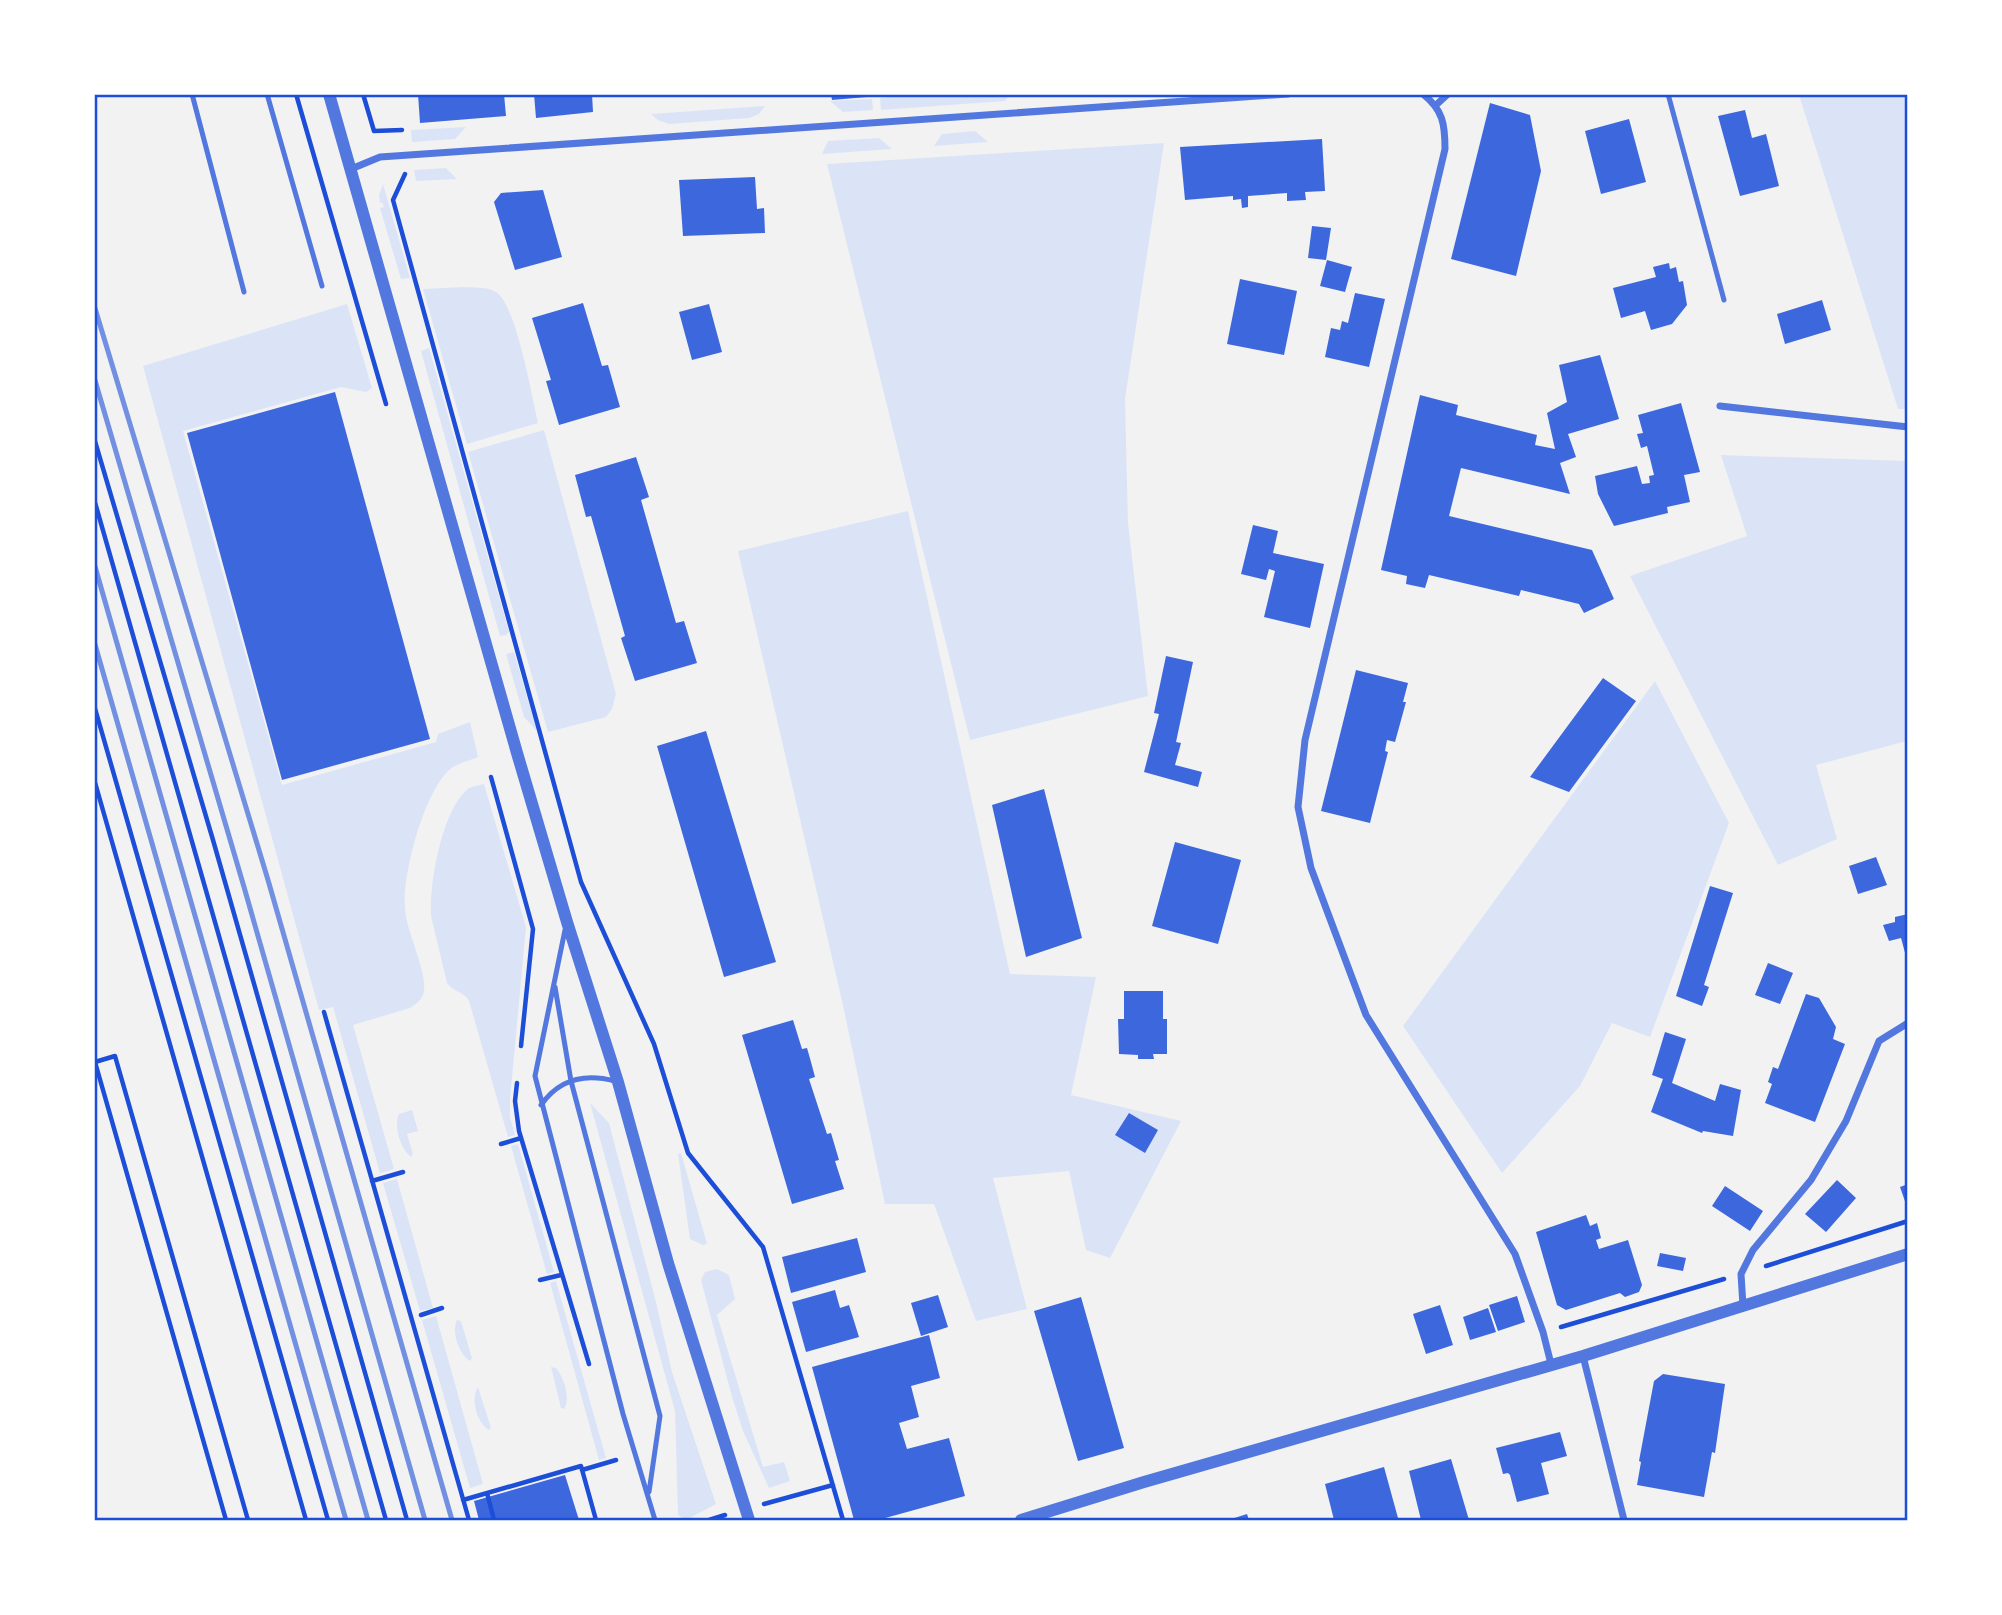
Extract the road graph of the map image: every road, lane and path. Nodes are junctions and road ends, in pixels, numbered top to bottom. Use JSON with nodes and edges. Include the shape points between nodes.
{"nodes":[{"id":1,"x":191,"y":94,"type":"edge"},
{"id":2,"x":267,"y":94,"type":"edge"},
{"id":3,"x":296,"y":94,"type":"edge"},
{"id":4,"x":329,"y":94,"type":"edge"},
{"id":5,"x":363,"y":94,"type":"edge"},
{"id":6,"x":1288,"y":94,"type":"edge"},
{"id":7,"x":1423,"y":94,"type":"edge"},
{"id":8,"x":1448,"y":94,"type":"edge"},
{"id":9,"x":1668,"y":94,"type":"edge"},
{"id":10,"x":1436,"y":105,"type":"junction"},
{"id":11,"x":402,"y":130,"type":"dead end"},
{"id":12,"x":351,"y":169,"type":"junction"},
{"id":13,"x":405,"y":174,"type":"dead end"},
{"id":14,"x":322,"y":286,"type":"dead end"},
{"id":15,"x":244,"y":292,"type":"dead end"},
{"id":16,"x":1724,"y":300,"type":"dead end"},
{"id":17,"x":386,"y":404,"type":"dead end"},
{"id":18,"x":1720,"y":406,"type":"dead end"},
{"id":19,"x":1908,"y":427,"type":"edge"},
{"id":20,"x":94,"y":438,"type":"edge"},
{"id":21,"x":94,"y":499,"type":"edge"},
{"id":22,"x":94,"y":705,"type":"edge"},
{"id":23,"x":491,"y":777,"type":"dead end"},
{"id":24,"x":94,"y":779,"type":"edge"},
{"id":25,"x":567,"y":922,"type":"junction"},
{"id":26,"x":554,"y":983,"type":"junction"},
{"id":27,"x":324,"y":1012,"type":"dead end"},
{"id":28,"x":1908,"y":1023,"type":"edge"},
{"id":29,"x":519,"y":1058,"type":"dead end"},
{"id":30,"x":517,"y":1079,"type":"dead end"},
{"id":31,"x":571,"y":1081,"type":"junction"},
{"id":32,"x":618,"y":1082,"type":"junction"},
{"id":33,"x":541,"y":1105,"type":"junction"},
{"id":34,"x":521,"y":1138,"type":"junction"},
{"id":35,"x":501,"y":1144,"type":"dead end"},
{"id":36,"x":403,"y":1172,"type":"dead end"},
{"id":37,"x":372,"y":1181,"type":"junction"},
{"id":38,"x":1908,"y":1254,"type":"edge"},
{"id":39,"x":561,"y":1275,"type":"junction"},
{"id":40,"x":540,"y":1280,"type":"dead end"},
{"id":41,"x":1743,"y":1306,"type":"junction"},
{"id":42,"x":442,"y":1308,"type":"dead end"},
{"id":43,"x":421,"y":1315,"type":"dead end"},
{"id":44,"x":1583,"y":1356,"type":"junction"},
{"id":45,"x":1551,"y":1364,"type":"junction"},
{"id":46,"x":589,"y":1366,"type":"dead end"},
{"id":47,"x":614,"y":1450,"type":"dead end"},
{"id":48,"x":617,"y":1460,"type":"junction"},
{"id":49,"x":582,"y":1471,"type":"junction"},
{"id":50,"x":620,"y":1472,"type":"dead end"},
{"id":51,"x":833,"y":1485,"type":"junction"},
{"id":52,"x":487,"y":1493,"type":"junction"},
{"id":53,"x":648,"y":1495,"type":"junction"},
{"id":54,"x":463,"y":1500,"type":"junction"},
{"id":55,"x":747,"y":1515,"type":"edge"},
{"id":56,"x":226,"y":1521,"type":"edge"},
{"id":57,"x":248,"y":1521,"type":"edge"},
{"id":58,"x":306,"y":1521,"type":"edge"},
{"id":59,"x":328,"y":1521,"type":"edge"},
{"id":60,"x":386,"y":1521,"type":"edge"},
{"id":61,"x":407,"y":1521,"type":"edge"},
{"id":62,"x":469,"y":1521,"type":"edge"},
{"id":63,"x":494,"y":1521,"type":"edge"},
{"id":64,"x":596,"y":1521,"type":"edge"},
{"id":65,"x":655,"y":1521,"type":"edge"},
{"id":66,"x":709,"y":1521,"type":"edge"},
{"id":67,"x":844,"y":1521,"type":"edge"},
{"id":68,"x":1021,"y":1521,"type":"edge"},
{"id":69,"x":1624,"y":1521,"type":"edge"}],
"edges":[{"from":1,"to":15,"type":"lane"},
{"from":2,"to":14,"type":"lane"},
{"from":3,"to":17,"type":"path"},
{"from":4,"to":12,"type":"street"},
{"from":5,"to":11,"type":"path","via":[[374,131]]},
{"from":6,"to":12,"type":"street","via":[[380,157]]},
{"from":7,"to":10,"type":"street"},
{"from":8,"to":10,"type":"street"},
{"from":9,"to":16,"type":"lane"},
{"from":10,"to":45,"type":"street","via":[[1446,149],[1306,740],[1298,807],[1311,867],[1366,1015],[1515,1254]]},
{"from":12,"to":25,"type":"street"},
{"from":13,"to":51,"type":"path","via":[[393,200],[581,882],[654,1044],[688,1153],[763,1247]]},
{"from":18,"to":19,"type":"street"},
{"from":20,"to":61,"type":"path"},
{"from":21,"to":60,"type":"path"},
{"from":22,"to":59,"type":"path"},
{"from":23,"to":29,"type":"path","via":[[533,929]]},
{"from":24,"to":58,"type":"path"},
{"from":25,"to":26,"type":"lane"},
{"from":25,"to":32,"type":"street"},
{"from":26,"to":31,"type":"lane"},
{"from":26,"to":33,"type":"lane","via":[[535,1076]]},
{"from":27,"to":37,"type":"path"},
{"from":28,"to":41,"type":"street","via":[[1879,1041],[1846,1121],[1811,1180],[1753,1250],[1741,1274]]},
{"from":30,"to":34,"type":"path"},
{"from":31,"to":32,"type":"lane","via":[[598,1076]]},
{"from":31,"to":33,"type":"lane","via":[[549,1094]]},
{"from":31,"to":53,"type":"lane","via":[[660,1416]]},
{"from":32,"to":55,"type":"street","via":[[668,1263]]},
{"from":33,"to":53,"type":"lane"},
{"from":34,"to":35,"type":"path"},
{"from":34,"to":39,"type":"path"},
{"from":36,"to":37,"type":"path"},
{"from":37,"to":54,"type":"path"},
{"from":38,"to":41,"type":"street"},
{"from":39,"to":40,"type":"path"},
{"from":39,"to":46,"type":"path"},
{"from":41,"to":44,"type":"street"},
{"from":42,"to":43,"type":"path"},
{"from":44,"to":45,"type":"street"},
{"from":44,"to":69,"type":"street"},
{"from":45,"to":68,"type":"street"},
{"from":47,"to":48,"type":"path"},
{"from":48,"to":49,"type":"path"},
{"from":48,"to":50,"type":"path"},
{"from":49,"to":52,"type":"path","via":[[581,1466]]},
{"from":49,"to":64,"type":"path"},
{"from":51,"to":55,"type":"path"},
{"from":51,"to":67,"type":"path"},
{"from":52,"to":54,"type":"path"},
{"from":52,"to":63,"type":"path"},
{"from":53,"to":65,"type":"lane"},
{"from":54,"to":62,"type":"path"},
{"from":55,"to":66,"type":"path"},
{"from":56,"to":57,"type":"path","via":[[95,1062],[115,1056]]}]}
